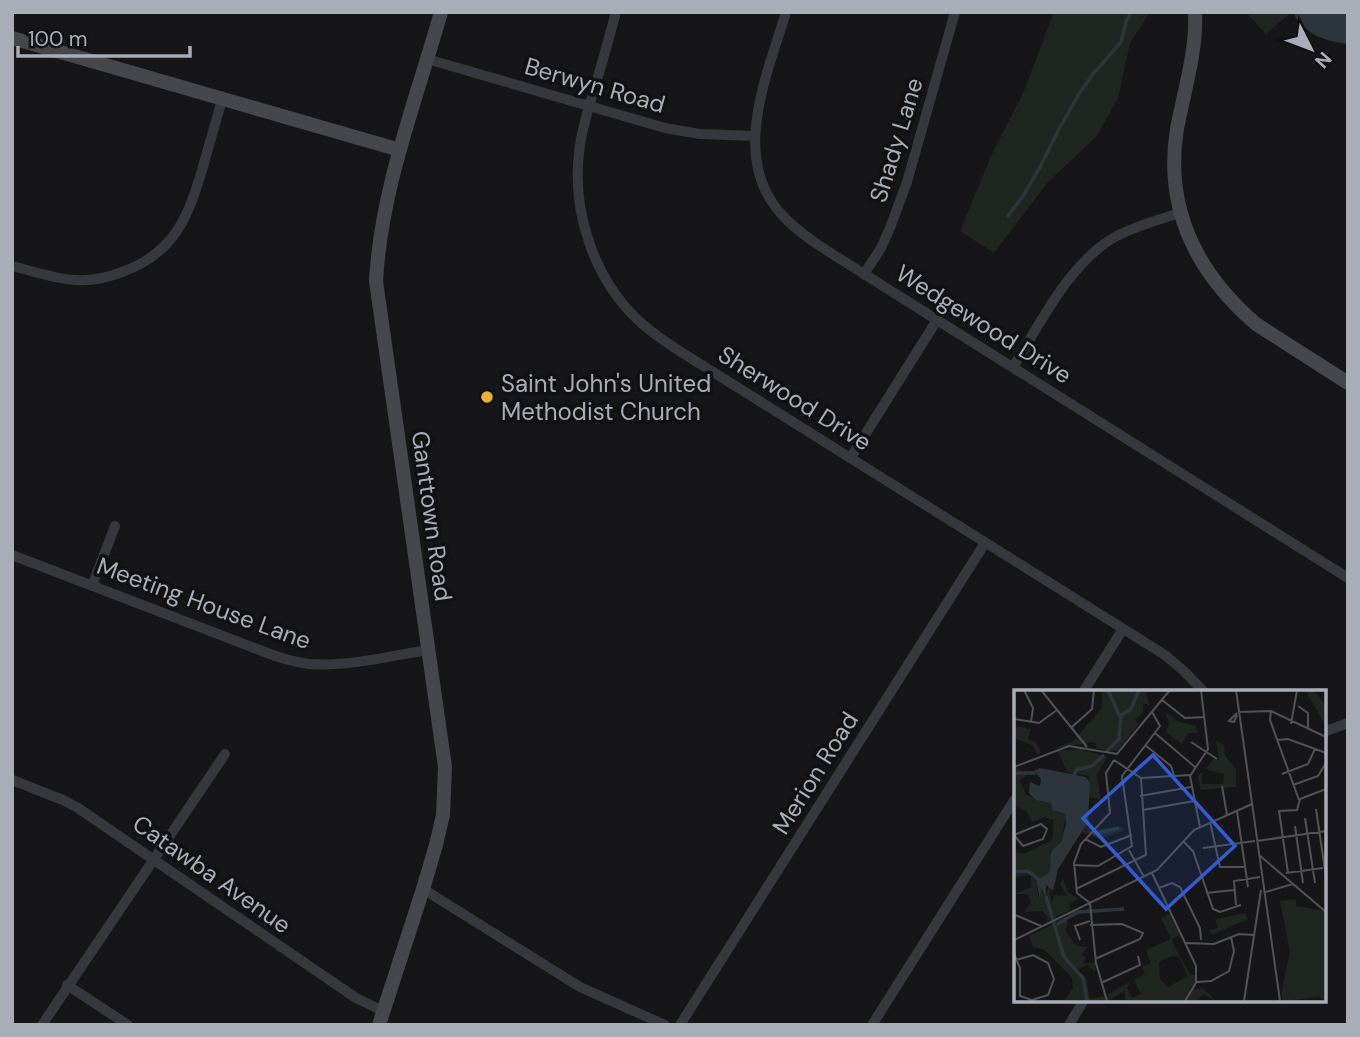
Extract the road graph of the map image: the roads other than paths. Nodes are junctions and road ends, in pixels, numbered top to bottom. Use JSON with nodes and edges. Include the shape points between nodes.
{"nodes":[{"id":1,"x":440,"y":12,"type":"edge"},
{"id":2,"x":616,"y":12,"type":"edge"},
{"id":3,"x":786,"y":12,"type":"edge"},
{"id":4,"x":955,"y":12,"type":"edge"},
{"id":5,"x":1195,"y":12,"type":"edge"},
{"id":6,"x":12,"y":38,"type":"edge"},
{"id":7,"x":427,"y":59,"type":"junction"},
{"id":8,"x":222,"y":100,"type":"junction"},
{"id":9,"x":590,"y":105,"type":"junction"},
{"id":10,"x":754,"y":136,"type":"junction"},
{"id":11,"x":400,"y":150,"type":"junction"},
{"id":12,"x":1180,"y":214,"type":"junction"},
{"id":13,"x":12,"y":266,"type":"edge"},
{"id":14,"x":864,"y":274,"type":"junction"},
{"id":15,"x":937,"y":320,"type":"junction"},
{"id":16,"x":1013,"y":367,"type":"junction"},
{"id":17,"x":1348,"y":383,"type":"edge"},
{"id":18,"x":851,"y":457,"type":"junction"},
{"id":19,"x":115,"y":526,"type":"dead end"},
{"id":20,"x":985,"y":543,"type":"junction"},
{"id":21,"x":12,"y":555,"type":"edge"},
{"id":22,"x":1348,"y":578,"type":"edge"},
{"id":23,"x":92,"y":586,"type":"junction"},
{"id":24,"x":1123,"y":629,"type":"junction"},
{"id":25,"x":428,"y":650,"type":"junction"},
{"id":26,"x":1084,"y":690,"type":"edge"},
{"id":27,"x":1202,"y":690,"type":"edge"},
{"id":28,"x":1348,"y":723,"type":"edge"},
{"id":29,"x":1325,"y":731,"type":"edge"},
{"id":30,"x":225,"y":754,"type":"dead end"},
{"id":31,"x":12,"y":780,"type":"edge"},
{"id":32,"x":1014,"y":801,"type":"edge"},
{"id":33,"x":153,"y":859,"type":"junction"},
{"id":34,"x":423,"y":890,"type":"junction"},
{"id":35,"x":67,"y":985,"type":"junction"},
{"id":36,"x":1083,"y":1002,"type":"edge"},
{"id":37,"x":381,"y":1018,"type":"edge"},
{"id":38,"x":42,"y":1025,"type":"edge"},
{"id":39,"x":128,"y":1025,"type":"edge"},
{"id":40,"x":665,"y":1025,"type":"edge"},
{"id":41,"x":680,"y":1025,"type":"edge"},
{"id":42,"x":872,"y":1025,"type":"edge"},
{"id":43,"x":1069,"y":1025,"type":"edge"}],
"edges":[{"from":1,"to":7,"type":"street","name":"Ganttown Road"},
{"from":2,"to":9,"type":"street","name":"Sherwood Drive"},
{"from":3,"to":10,"type":"street","name":"Wedgewood Drive"},
{"from":4,"to":14,"type":"street","name":"Shady Lane","via":[[907,182],[881,248]]},
{"from":5,"to":12,"type":"street","via":[[1195,36],[1174,151]]},
{"from":6,"to":8,"type":"street"},
{"from":7,"to":9,"type":"street","name":"Berwyn Road"},
{"from":7,"to":11,"type":"street","name":"Ganttown Road"},
{"from":8,"to":11,"type":"street"},
{"from":8,"to":13,"type":"street","via":[[185,219],[152,257],[127,270],[88,280],[63,279]]},
{"from":9,"to":10,"type":"street","name":"Berwyn Road","via":[[687,132]]},
{"from":9,"to":18,"type":"street","name":"Sherwood Drive","via":[[579,151],[580,206],[593,253],[614,292],[663,340]]},
{"from":10,"to":14,"type":"street","name":"Wedgewood Drive","via":[[761,178],[779,212],[796,229]]},
{"from":11,"to":25,"type":"street","name":"Ganttown Road","via":[[377,255],[376,281]]},
{"from":12,"to":16,"type":"street","via":[[1125,232],[1090,254]]},
{"from":12,"to":17,"type":"street","via":[[1199,257],[1228,298],[1256,324]]},
{"from":14,"to":15,"type":"street","name":"Wedgewood Drive"},
{"from":15,"to":16,"type":"street","name":"Wedgewood Drive"},
{"from":15,"to":18,"type":"street"},
{"from":16,"to":22,"type":"street","name":"Wedgewood Drive"},
{"from":18,"to":20,"type":"street","name":"Sherwood Drive"},
{"from":19,"to":23,"type":"street"},
{"from":20,"to":24,"type":"street","name":"Sherwood Drive"},
{"from":20,"to":41,"type":"street","name":"Merion Road"},
{"from":21,"to":23,"type":"street","name":"Meeting House Lane"},
{"from":23,"to":25,"type":"street","name":"Meeting House Lane","via":[[272,655],[305,663],[337,664]]},
{"from":24,"to":26,"type":"street"},
{"from":24,"to":27,"type":"street","name":"Sherwood Drive","via":[[1174,662]]},
{"from":25,"to":34,"type":"street","name":"Ganttown Road","via":[[445,791]]},
{"from":28,"to":29,"type":"street"},
{"from":30,"to":33,"type":"street"},
{"from":31,"to":33,"type":"street","name":"Catawba Avenue","via":[[78,808]]},
{"from":32,"to":42,"type":"street"},
{"from":33,"to":35,"type":"street"},
{"from":33,"to":37,"type":"street","name":"Catawba Avenue"},
{"from":34,"to":37,"type":"street","name":"Ganttown Road"},
{"from":34,"to":40,"type":"street","via":[[568,981]]},
{"from":35,"to":38,"type":"street"},
{"from":35,"to":39,"type":"street"},
{"from":36,"to":43,"type":"street"}]}
